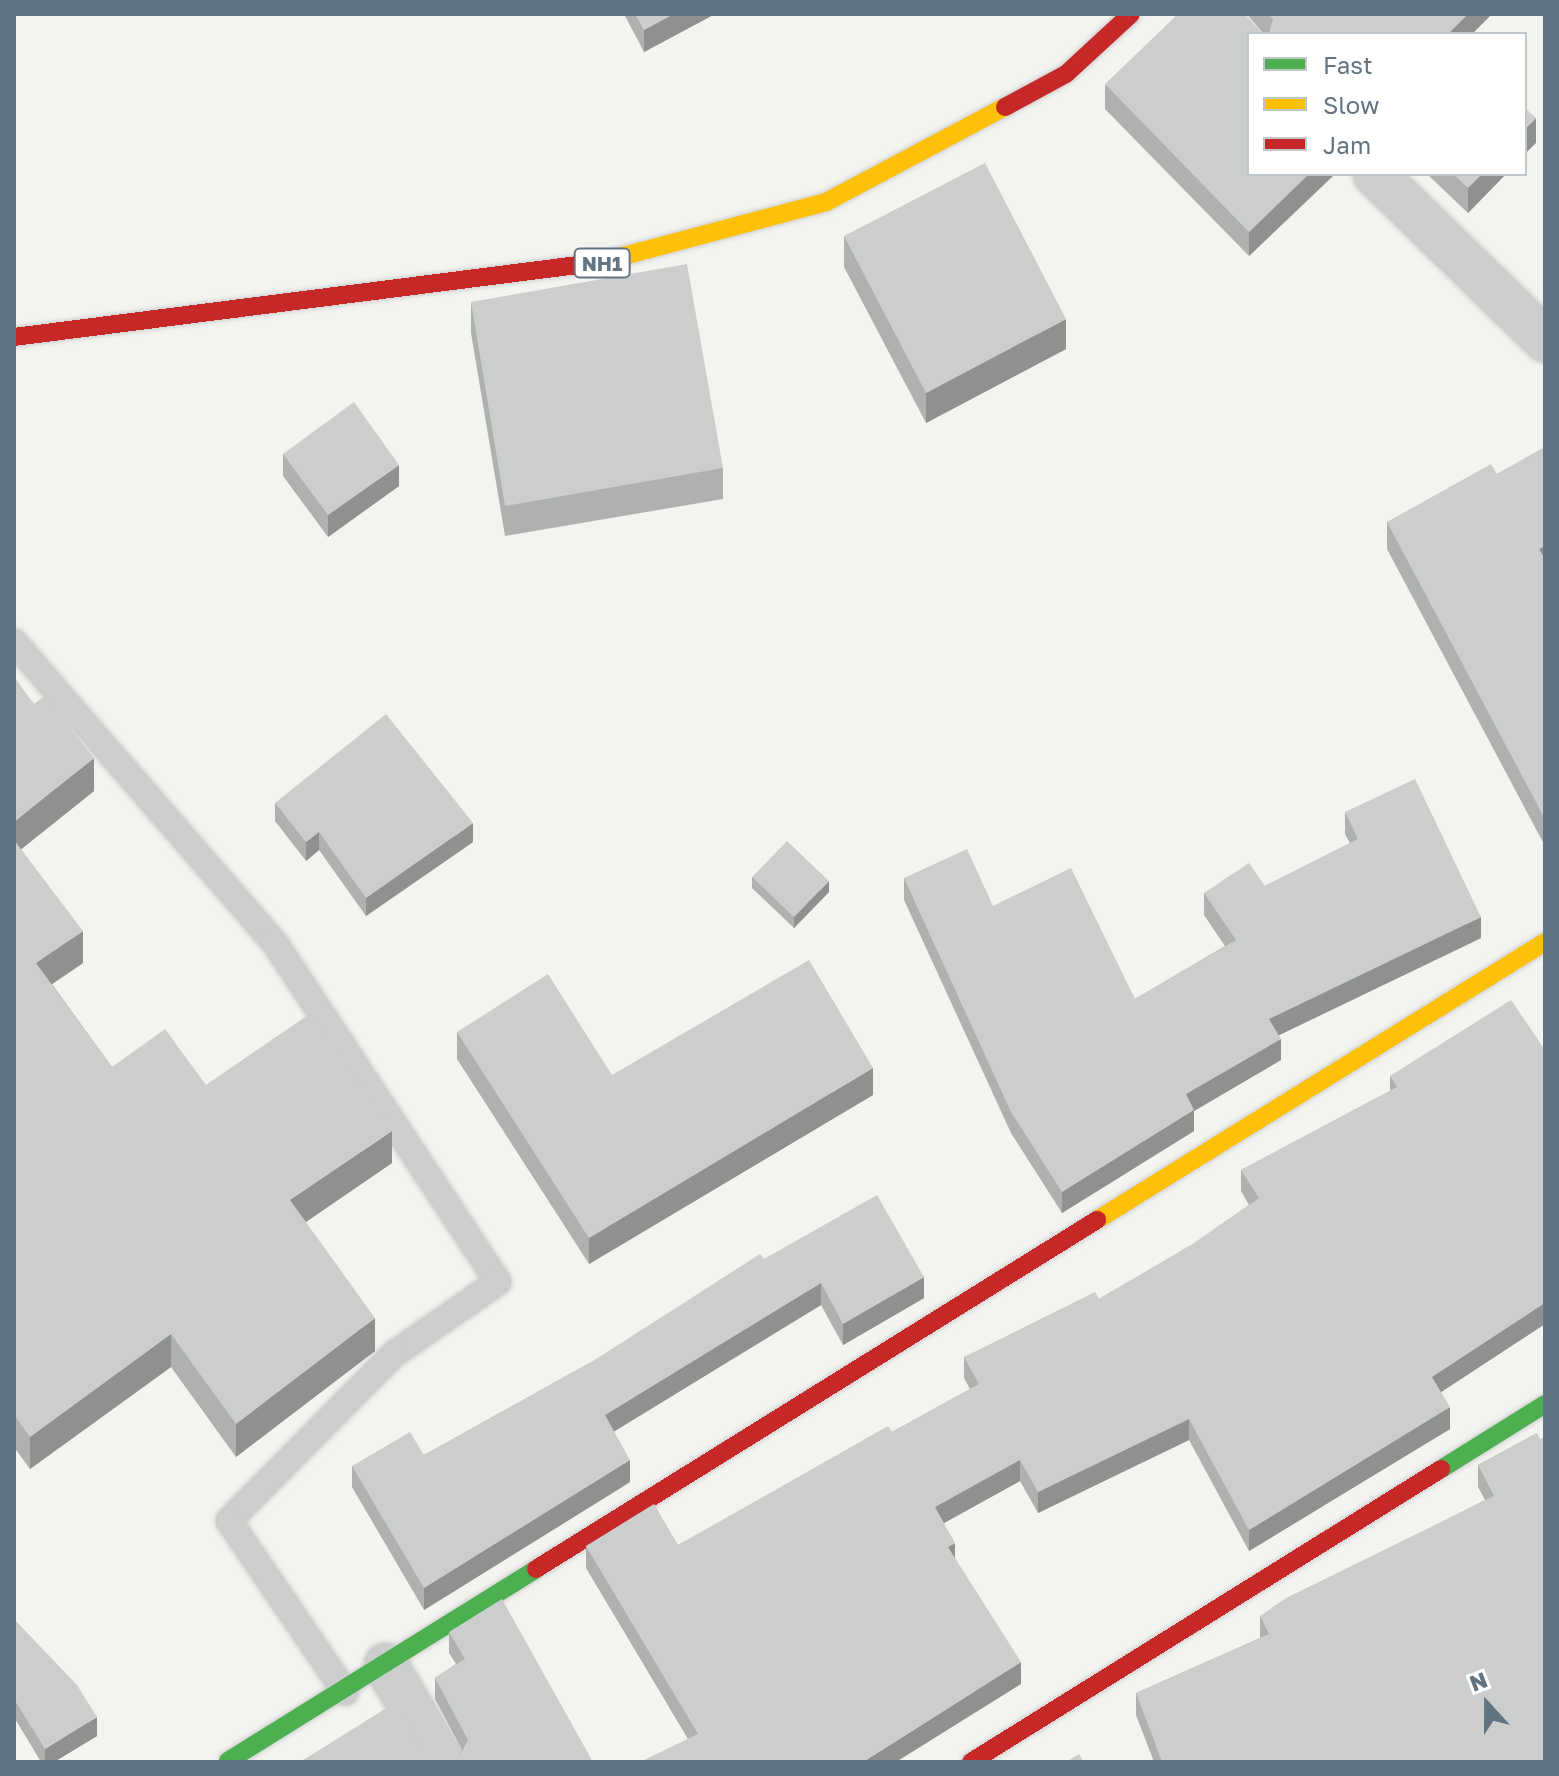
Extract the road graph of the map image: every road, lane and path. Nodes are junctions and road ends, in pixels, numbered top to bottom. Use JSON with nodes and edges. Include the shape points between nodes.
{"nodes":[{"id":1,"x":1131,"y":14,"type":"edge"},
{"id":2,"x":1212,"y":14,"type":"edge"},
{"id":3,"x":1247,"y":49,"type":"edge"},
{"id":4,"x":1377,"y":176,"type":"edge"},
{"id":5,"x":14,"y":337,"type":"edge"},
{"id":6,"x":1545,"y":340,"type":"edge"},
{"id":7,"x":14,"y":642,"type":"edge"},
{"id":8,"x":1545,"y":942,"type":"edge"},
{"id":9,"x":1545,"y":1404,"type":"edge"},
{"id":10,"x":386,"y":1665,"type":"junction"},
{"id":11,"x":345,"y":1692,"type":"junction"},
{"id":12,"x":228,"y":1761,"type":"edge"},
{"id":13,"x":443,"y":1762,"type":"edge"},
{"id":14,"x":971,"y":1762,"type":"edge"}],
"edges":[{"from":1,"to":5,"type":"main road","number":"NH1","via":[[1066,74],[826,202],[642,257]]},
{"from":2,"to":3,"type":"street"},
{"from":4,"to":6,"type":"street"},
{"from":7,"to":11,"type":"lane","via":[[274,942],[498,1282],[394,1354],[229,1521]]},
{"from":8,"to":10,"type":"main road"},
{"from":9,"to":14,"type":"main road"},
{"from":10,"to":11,"type":"main road"},
{"from":10,"to":13,"type":"street"},
{"from":11,"to":12,"type":"main road"}]}
